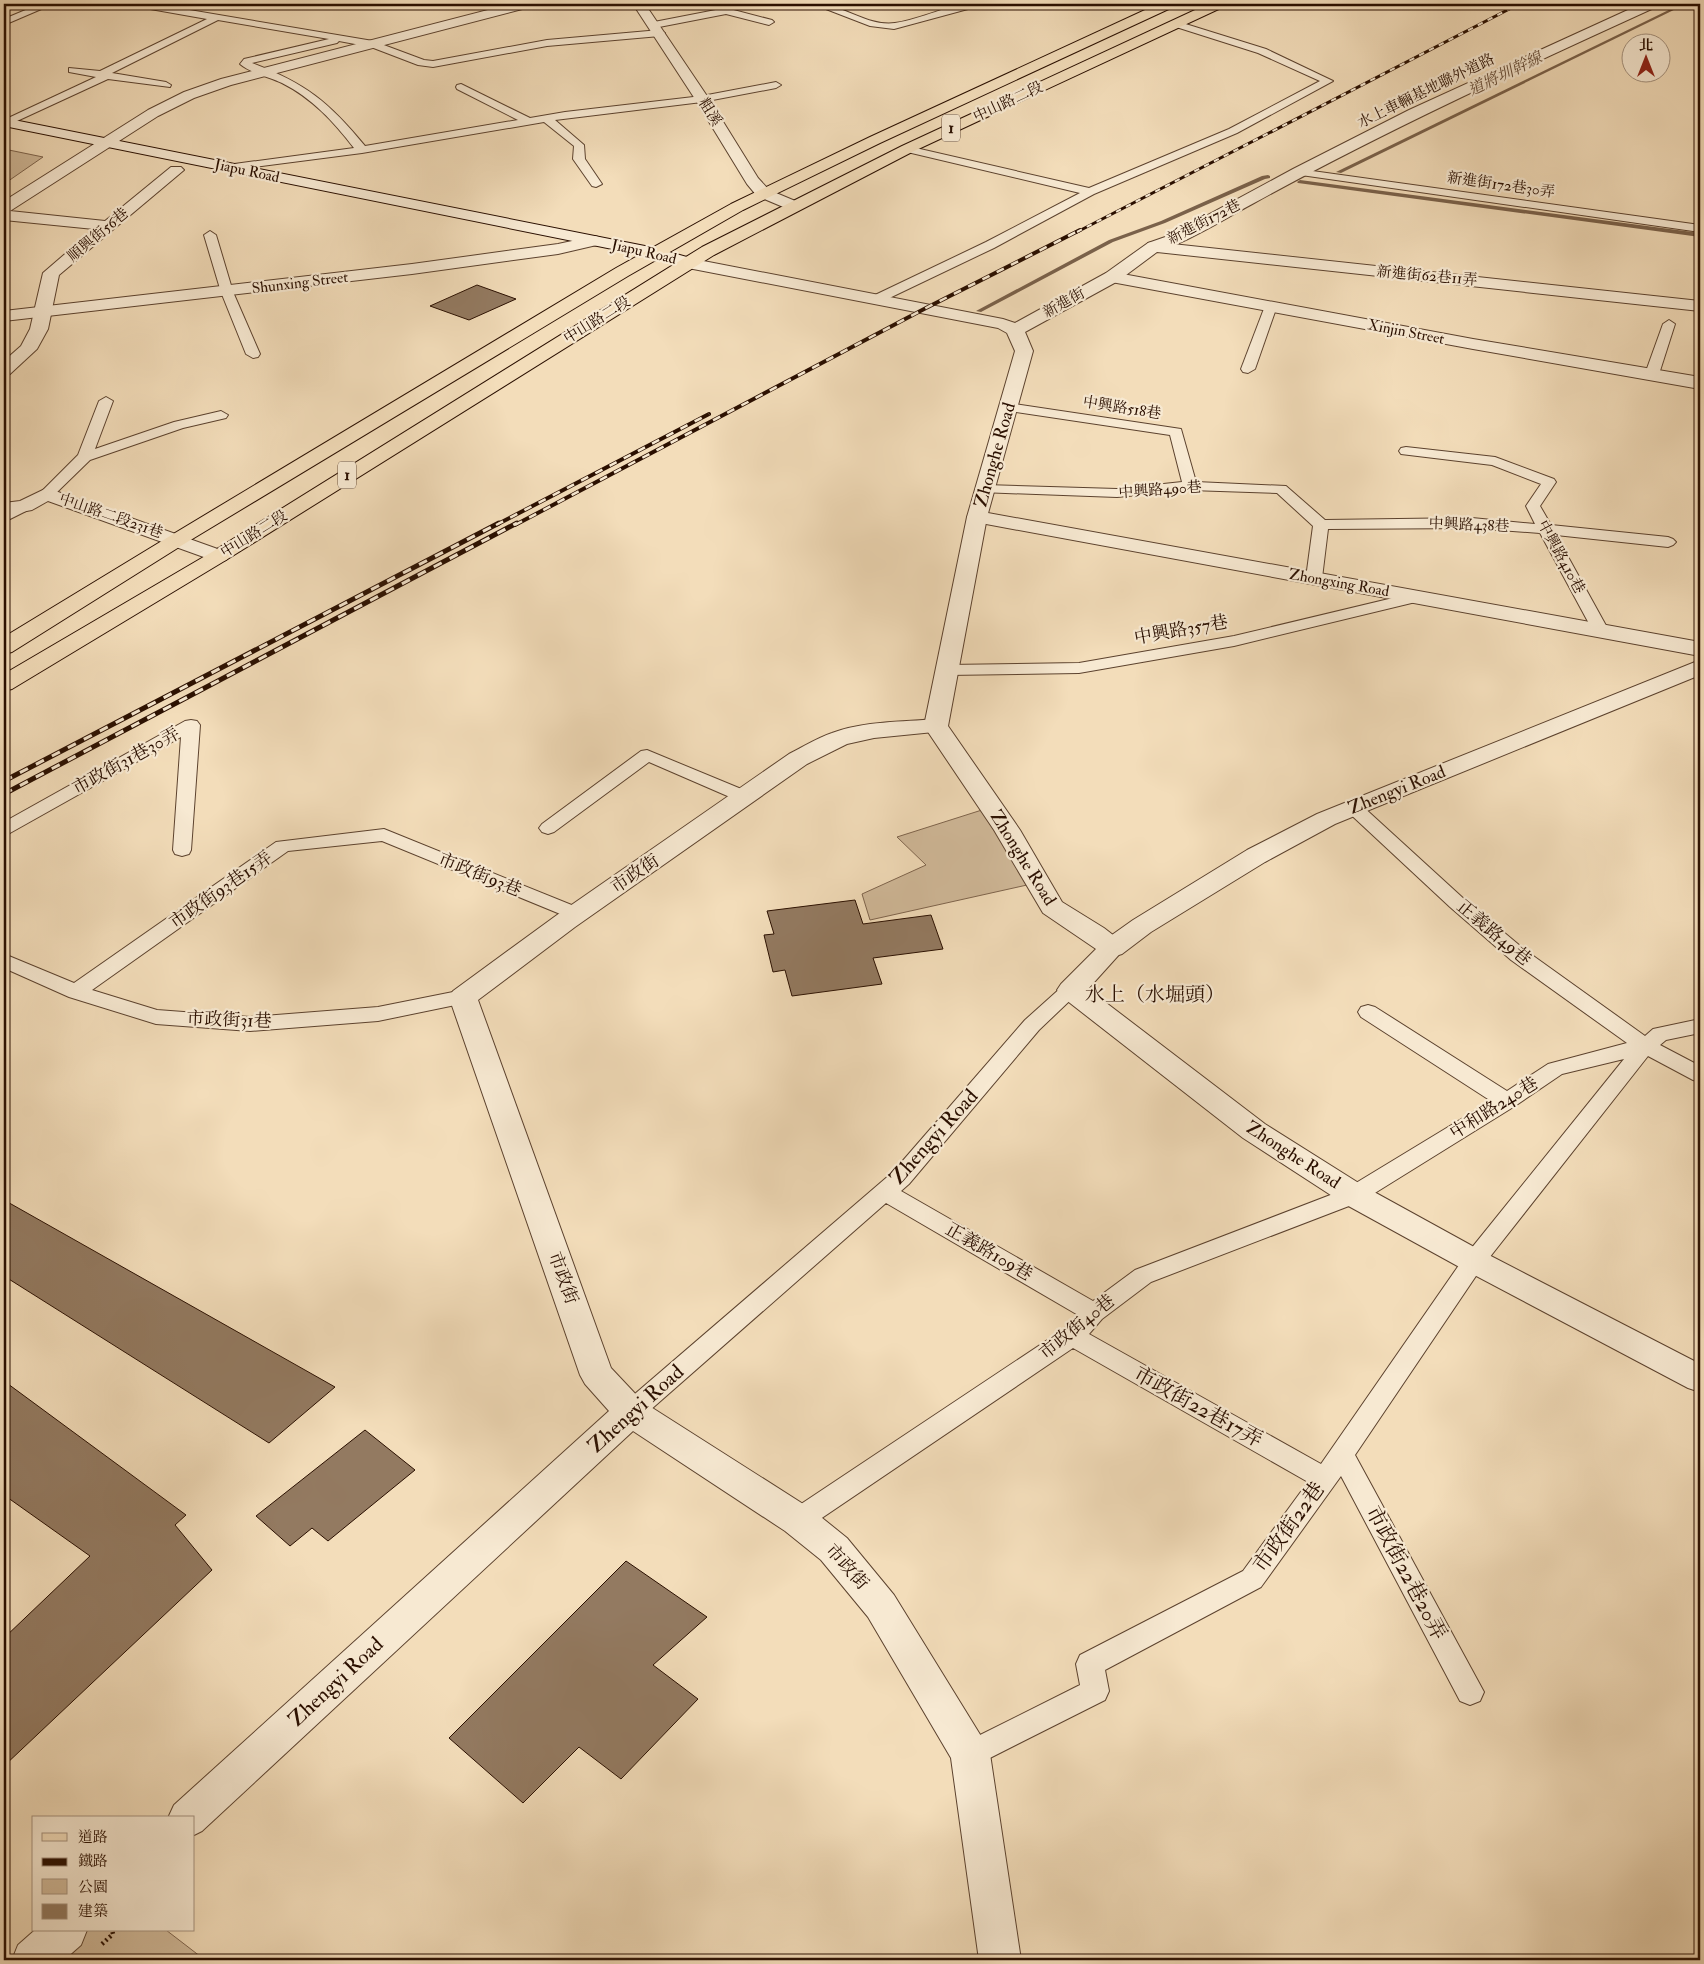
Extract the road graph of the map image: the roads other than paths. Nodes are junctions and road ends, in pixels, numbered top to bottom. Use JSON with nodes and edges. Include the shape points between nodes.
{"nodes":[{"id":1,"x":48,"y":4,"type":"edge"},
{"id":2,"x":139,"y":4,"type":"edge"},
{"id":3,"x":525,"y":4,"type":"edge"},
{"id":4,"x":639,"y":4,"type":"edge"},
{"id":5,"x":818,"y":4,"type":"edge"},
{"id":6,"x":976,"y":4,"type":"edge"},
{"id":7,"x":1218,"y":4,"type":"edge"},
{"id":8,"x":1651,"y":4,"type":"edge"},
{"id":9,"x":1163,"y":6,"type":"edge"},
{"id":10,"x":1142,"y":10,"type":"edge"},
{"id":11,"x":218,"y":17,"type":"junction"},
{"id":12,"x":4,"y":22,"type":"edge"},
{"id":13,"x":769,"y":22,"type":"dead end"},
{"id":14,"x":1176,"y":24,"type":"junction"},
{"id":15,"x":657,"y":29,"type":"junction"},
{"id":16,"x":348,"y":39,"type":"junction"},
{"id":17,"x":373,"y":44,"type":"junction"},
{"id":18,"x":73,"y":70,"type":"dead end"},
{"id":19,"x":266,"y":72,"type":"junction"},
{"id":20,"x":103,"y":75,"type":"junction"},
{"id":21,"x":166,"y":85,"type":"dead end"},
{"id":22,"x":776,"y":85,"type":"dead end"},
{"id":23,"x":462,"y":87,"type":"dead end"},
{"id":24,"x":702,"y":98,"type":"junction"},
{"id":25,"x":546,"y":118,"type":"junction"},
{"id":26,"x":528,"y":122,"type":"junction"},
{"id":27,"x":5,"y":126,"type":"edge"},
{"id":28,"x":109,"y":142,"type":"junction"},
{"id":29,"x":907,"y":149,"type":"junction"},
{"id":30,"x":362,"y":150,"type":"junction"},
{"id":31,"x":90,"y":153,"type":"junction"},
{"id":32,"x":231,"y":167,"type":"junction"},
{"id":33,"x":176,"y":170,"type":"junction"},
{"id":34,"x":1298,"y":172,"type":"junction"},
{"id":35,"x":596,"y":184,"type":"dead end"},
{"id":36,"x":1090,"y":192,"type":"junction"},
{"id":37,"x":763,"y":193,"type":"junction"},
{"id":38,"x":794,"y":206,"type":"junction"},
{"id":39,"x":4,"y":208,"type":"edge"},
{"id":40,"x":4,"y":215,"type":"edge"},
{"id":41,"x":109,"y":226,"type":"junction"},
{"id":42,"x":1700,"y":229,"type":"edge"},
{"id":43,"x":210,"y":235,"type":"dead end"},
{"id":44,"x":595,"y":242,"type":"junction"},
{"id":45,"x":1154,"y":247,"type":"junction"},
{"id":46,"x":558,"y":249,"type":"junction"},
{"id":47,"x":647,"y":258,"type":"junction"},
{"id":48,"x":688,"y":263,"type":"junction"},
{"id":49,"x":1112,"y":276,"type":"junction"},
{"id":50,"x":227,"y":292,"type":"junction"},
{"id":51,"x":877,"y":299,"type":"junction"},
{"id":52,"x":1271,"y":306,"type":"junction"},
{"id":53,"x":1700,"y":306,"type":"edge"},
{"id":54,"x":42,"y":314,"type":"junction"},
{"id":55,"x":4,"y":316,"type":"edge"},
{"id":56,"x":1669,"y":324,"type":"dead end"},
{"id":57,"x":1015,"y":330,"type":"junction"},
{"id":58,"x":252,"y":354,"type":"dead end"},
{"id":59,"x":1248,"y":369,"type":"dead end"},
{"id":60,"x":4,"y":370,"type":"edge"},
{"id":61,"x":1652,"y":374,"type":"junction"},
{"id":62,"x":1700,"y":382,"type":"edge"},
{"id":63,"x":106,"y":401,"type":"dead end"},
{"id":64,"x":1008,"y":407,"type":"junction"},
{"id":65,"x":221,"y":415,"type":"dead end"},
{"id":66,"x":1406,"y":451,"type":"dead end"},
{"id":67,"x":85,"y":457,"type":"junction"},
{"id":68,"x":1190,"y":486,"type":"junction"},
{"id":69,"x":985,"y":489,"type":"junction"},
{"id":70,"x":47,"y":494,"type":"junction"},
{"id":71,"x":26,"y":506,"type":"junction"},
{"id":72,"x":4,"y":509,"type":"edge"},
{"id":73,"x":977,"y":517,"type":"junction"},
{"id":74,"x":4,"y":518,"type":"edge"},
{"id":75,"x":1322,"y":525,"type":"junction"},
{"id":76,"x":1546,"y":529,"type":"junction"},
{"id":77,"x":178,"y":540,"type":"junction"},
{"id":78,"x":1668,"y":542,"type":"dead end"},
{"id":79,"x":219,"y":556,"type":"junction"},
{"id":80,"x":1314,"y":578,"type":"junction"},
{"id":81,"x":1418,"y":598,"type":"junction"},
{"id":82,"x":1601,"y":631,"type":"junction"},
{"id":83,"x":4,"y":647,"type":"edge"},
{"id":84,"x":1700,"y":649,"type":"edge"},
{"id":85,"x":1700,"y":667,"type":"edge"},
{"id":86,"x":947,"y":670,"type":"junction"},
{"id":87,"x":4,"y":684,"type":"edge"},
{"id":88,"x":936,"y":726,"type":"junction"},
{"id":89,"x":745,"y":797,"type":"junction"},
{"id":90,"x":1354,"y":808,"type":"junction"},
{"id":91,"x":548,"y":828,"type":"dead end"},
{"id":92,"x":4,"y":829,"type":"edge"},
{"id":93,"x":384,"y":836,"type":"joint"},
{"id":94,"x":182,"y":850,"type":"dead end"},
{"id":95,"x":576,"y":914,"type":"junction"},
{"id":96,"x":1112,"y":948,"type":"junction"},
{"id":97,"x":4,"y":960,"type":"edge"},
{"id":98,"x":1071,"y":990,"type":"junction"},
{"id":99,"x":76,"y":992,"type":"junction"},
{"id":100,"x":463,"y":997,"type":"junction"},
{"id":101,"x":1368,"y":1012,"type":"dead end"},
{"id":102,"x":1700,"y":1026,"type":"edge"},
{"id":103,"x":1645,"y":1046,"type":"junction"},
{"id":104,"x":1700,"y":1076,"type":"edge"},
{"id":105,"x":1507,"y":1101,"type":"junction"},
{"id":106,"x":885,"y":1192,"type":"junction"},
{"id":107,"x":1354,"y":1195,"type":"junction"},
{"id":108,"x":1474,"y":1260,"type":"junction"},
{"id":109,"x":1094,"y":1313,"type":"junction"},
{"id":110,"x":1072,"y":1336,"type":"junction"},
{"id":111,"x":1700,"y":1379,"type":"edge"},
{"id":112,"x":631,"y":1412,"type":"junction"},
{"id":113,"x":1342,"y":1454,"type":"junction"},
{"id":114,"x":1325,"y":1479,"type":"junction"},
{"id":115,"x":798,"y":1520,"type":"junction"},
{"id":116,"x":1470,"y":1692,"type":"dead end"},
{"id":117,"x":970,"y":1754,"type":"junction"},
{"id":118,"x":190,"y":1816,"type":"edge"},
{"id":119,"x":64,"y":1932,"type":"edge"},
{"id":120,"x":33,"y":1960,"type":"edge"},
{"id":121,"x":1000,"y":1960,"type":"edge"}],
"edges":[{"from":1,"to":12,"type":"lane"},
{"from":2,"to":11,"type":"lane"},
{"from":3,"to":17,"type":"street"},
{"from":4,"to":15,"type":"street","name":"粗溪"},
{"from":5,"to":6,"type":"lane","via":[[873,24],[894,26]]},
{"from":7,"to":14,"type":"main road","name":"中山路二段","number":"1"},
{"from":8,"to":34,"type":"street","name":"水上車輛基地聯外道路","via":[[1414,112]]},
{"from":9,"to":10,"type":"main road","name":"中山路二段","number":"1"},
{"from":10,"to":14,"type":"main road"},
{"from":10,"to":37,"type":"main road","name":"中山路二段","number":"1"},
{"from":11,"to":16,"type":"lane"},
{"from":11,"to":20,"type":"lane"},
{"from":13,"to":15,"type":"lane","via":[[726,11]]},
{"from":14,"to":29,"type":"main road","name":"中山路二段","number":"1"},
{"from":14,"to":36,"type":"lane","via":[[1262,51],[1328,81],[1233,131]]},
{"from":15,"to":17,"type":"lane","via":[[547,43],[433,64],[422,63]]},
{"from":15,"to":24,"type":"street","name":"粗溪"},
{"from":16,"to":17,"type":"lane"},
{"from":16,"to":19,"type":"lane","via":[[248,60],[245,64]]},
{"from":17,"to":19,"type":"street"},
{"from":18,"to":20,"type":"lane"},
{"from":19,"to":28,"type":"street","via":[[189,95]]},
{"from":19,"to":30,"type":"lane","via":[[308,93],[335,117]]},
{"from":20,"to":21,"type":"lane"},
{"from":20,"to":27,"type":"lane"},
{"from":22,"to":24,"type":"lane"},
{"from":23,"to":26,"type":"lane"},
{"from":24,"to":25,"type":"lane"},
{"from":24,"to":37,"type":"street","name":"粗溪","via":[[752,181]]},
{"from":25,"to":26,"type":"lane"},
{"from":25,"to":35,"type":"lane","via":[[579,145],[579,159]]},
{"from":26,"to":30,"type":"lane"},
{"from":27,"to":28,"type":"street","name":"Jiapu Road"},
{"from":27,"to":31,"type":"street","name":"Jiapu Road"},
{"from":28,"to":31,"type":"street"},
{"from":28,"to":32,"type":"street","name":"Jiapu Road"},
{"from":29,"to":36,"type":"lane"},
{"from":29,"to":38,"type":"main road","name":"中山路二段","number":"1"},
{"from":30,"to":32,"type":"lane"},
{"from":31,"to":33,"type":"street","name":"Jiapu Road"},
{"from":31,"to":39,"type":"street"},
{"from":32,"to":44,"type":"street","name":"Jiapu Road"},
{"from":33,"to":41,"type":"street","name":"順興街56巷"},
{"from":33,"to":46,"type":"street","name":"Jiapu Road"},
{"from":34,"to":42,"type":"lane","name":"新進街172巷30弄"},
{"from":34,"to":45,"type":"street","name":"新進街172巷","via":[[1177,238]]},
{"from":36,"to":51,"type":"lane"},
{"from":37,"to":38,"type":"street","name":"粗溪"},
{"from":37,"to":47,"type":"main road","name":"中山路二段","number":"1"},
{"from":38,"to":48,"type":"main road","name":"中山路二段","number":"1"},
{"from":40,"to":41,"type":"street"},
{"from":41,"to":54,"type":"street","name":"順興街56巷","via":[[52,273]]},
{"from":43,"to":50,"type":"lane"},
{"from":44,"to":46,"type":"street","name":"Shunxing Street"},
{"from":44,"to":47,"type":"street","name":"Jiapu Road"},
{"from":45,"to":49,"type":"street","name":"新進街172巷"},
{"from":45,"to":53,"type":"street","name":"新進街62巷11弄"},
{"from":46,"to":47,"type":"street","name":"Jiapu Road"},
{"from":46,"to":50,"type":"street","name":"Shunxing Street"},
{"from":47,"to":48,"type":"street","name":"Jiapu Road"},
{"from":47,"to":77,"type":"main road","name":"中山路二段","number":"1"},
{"from":48,"to":51,"type":"street"},
{"from":48,"to":79,"type":"main road","name":"中山路二段","number":"1"},
{"from":49,"to":52,"type":"street","name":"Xinjin Street"},
{"from":49,"to":57,"type":"street","name":"新進街"},
{"from":50,"to":54,"type":"street","name":"Shunxing Street"},
{"from":50,"to":58,"type":"lane"},
{"from":51,"to":57,"type":"street","via":[[1003,324]]},
{"from":52,"to":59,"type":"lane"},
{"from":52,"to":61,"type":"street","name":"Xinjin Street"},
{"from":54,"to":55,"type":"street","name":"Shunxing Street"},
{"from":54,"to":60,"type":"street","name":"順興街56巷","via":[[40,329],[28,349]]},
{"from":56,"to":61,"type":"lane"},
{"from":57,"to":64,"type":"street","name":"Zhonghe Road","via":[[1024,351]]},
{"from":61,"to":62,"type":"street","name":"Xinjin Street"},
{"from":63,"to":67,"type":"lane"},
{"from":64,"to":68,"type":"lane","name":"中興路518巷","via":[[1176,432]]},
{"from":64,"to":69,"type":"street","name":"Zhonghe Road"},
{"from":65,"to":67,"type":"lane","via":[[179,425]]},
{"from":66,"to":76,"type":"lane","name":"中興路410巷","via":[[1495,461],[1550,482],[1533,506]]},
{"from":67,"to":70,"type":"lane"},
{"from":68,"to":69,"type":"lane","name":"中興路490巷","via":[[1117,494]]},
{"from":68,"to":75,"type":"lane","name":"中興路490巷","via":[[1281,489]]},
{"from":69,"to":73,"type":"street","name":"Zhonghe Road"},
{"from":70,"to":71,"type":"street","name":"中山路二段231巷"},
{"from":70,"to":77,"type":"street","name":"中山路二段231巷"},
{"from":71,"to":72,"type":"street","name":"中山路二段231巷"},
{"from":71,"to":74,"type":"lane"},
{"from":73,"to":80,"type":"street","name":"Zhongxing Road"},
{"from":73,"to":86,"type":"street","name":"Zhonghe Road"},
{"from":75,"to":76,"type":"lane","name":"中興路438巷","via":[[1472,523]]},
{"from":75,"to":80,"type":"lane"},
{"from":76,"to":78,"type":"lane","name":"中興路438巷"},
{"from":76,"to":82,"type":"lane","name":"中興路410巷"},
{"from":77,"to":79,"type":"street","name":"中山路二段231巷"},
{"from":77,"to":83,"type":"main road","name":"中山路二段","number":"1"},
{"from":79,"to":87,"type":"main road","name":"中山路二段","number":"1"},
{"from":80,"to":81,"type":"street","name":"Zhongxing Road"},
{"from":81,"to":82,"type":"street","name":"Zhongxing Road"},
{"from":81,"to":86,"type":"lane","name":"中興路357巷","via":[[1234,641],[1078,668]]},
{"from":82,"to":84,"type":"street","name":"Zhongxing Road"},
{"from":85,"to":90,"type":"street","name":"Zhengyi Road"},
{"from":86,"to":88,"type":"street","name":"Zhonghe Road"},
{"from":88,"to":89,"type":"street","name":"市政街","via":[[874,731],[840,738],[798,759]]},
{"from":88,"to":96,"type":"street","name":"Zhonghe Road","via":[[1007,830],[1052,907]]},
{"from":89,"to":91,"type":"lane","via":[[647,755]]},
{"from":89,"to":95,"type":"street","name":"市政街"},
{"from":90,"to":96,"type":"street","name":"Zhengyi Road","via":[[1256,856]]},
{"from":90,"to":103,"type":"lane","name":"正義路49巷","via":[[1518,956]]},
{"from":92,"to":94,"type":"lane","name":"市政街31巷30弄","via":[[191,725]]},
{"from":93,"to":95,"type":"lane","name":"市政街93巷"},
{"from":93,"to":99,"type":"lane","name":"市政街93巷15弄","via":[[283,846]]},
{"from":95,"to":100,"type":"street","name":"市政街"},
{"from":96,"to":98,"type":"street"},
{"from":97,"to":99,"type":"lane","name":"市政街31巷"},
{"from":98,"to":106,"type":"lane","name":"Zhengyi Road","via":[[1032,1025],[901,1178]]},
{"from":98,"to":107,"type":"street","name":"Zhonghe Road","via":[[1254,1131]]},
{"from":99,"to":100,"type":"lane","name":"市政街31巷","via":[[156,1017],[250,1024],[378,1014]]},
{"from":100,"to":112,"type":"street","name":"市政街","via":[[597,1375]]},
{"from":101,"to":105,"type":"lane"},
{"from":102,"to":103,"type":"lane","name":"中和路240巷","via":[[1660,1034]]},
{"from":103,"to":104,"type":"lane","name":"正義路49巷"},
{"from":103,"to":105,"type":"lane","name":"中和路240巷","via":[[1555,1069]]},
{"from":103,"to":108,"type":"lane","name":"中和路240巷"},
{"from":105,"to":107,"type":"lane","name":"中和路240巷"},
{"from":106,"to":109,"type":"lane","name":"正義路109巷"},
{"from":106,"to":112,"type":"lane","name":"Zhengyi Road"},
{"from":107,"to":108,"type":"street","name":"Zhonghe Road"},
{"from":107,"to":109,"type":"lane","name":"市政街40巷","via":[[1142,1276]]},
{"from":108,"to":111,"type":"street","name":"Zhonghe Road"},
{"from":108,"to":113,"type":"lane","name":"市政街22巷"},
{"from":109,"to":110,"type":"lane","name":"市政街40巷"},
{"from":110,"to":114,"type":"lane","name":"市政街22巷17弄"},
{"from":110,"to":115,"type":"lane","name":"市政街40巷"},
{"from":112,"to":115,"type":"street","name":"市政街"},
{"from":112,"to":118,"type":"street","name":"Zhengyi Road"},
{"from":113,"to":114,"type":"lane","name":"市政街22巷"},
{"from":113,"to":116,"type":"lane","name":"市政街22巷20弄"},
{"from":114,"to":117,"type":"lane","name":"市政街22巷","via":[[1252,1579],[1090,1664],[1095,1691]]},
{"from":115,"to":117,"type":"street","name":"市政街","via":[[834,1549],[881,1606]]},
{"from":117,"to":121,"type":"street","name":"市政街"},
{"from":119,"to":120,"type":"street"}]}
